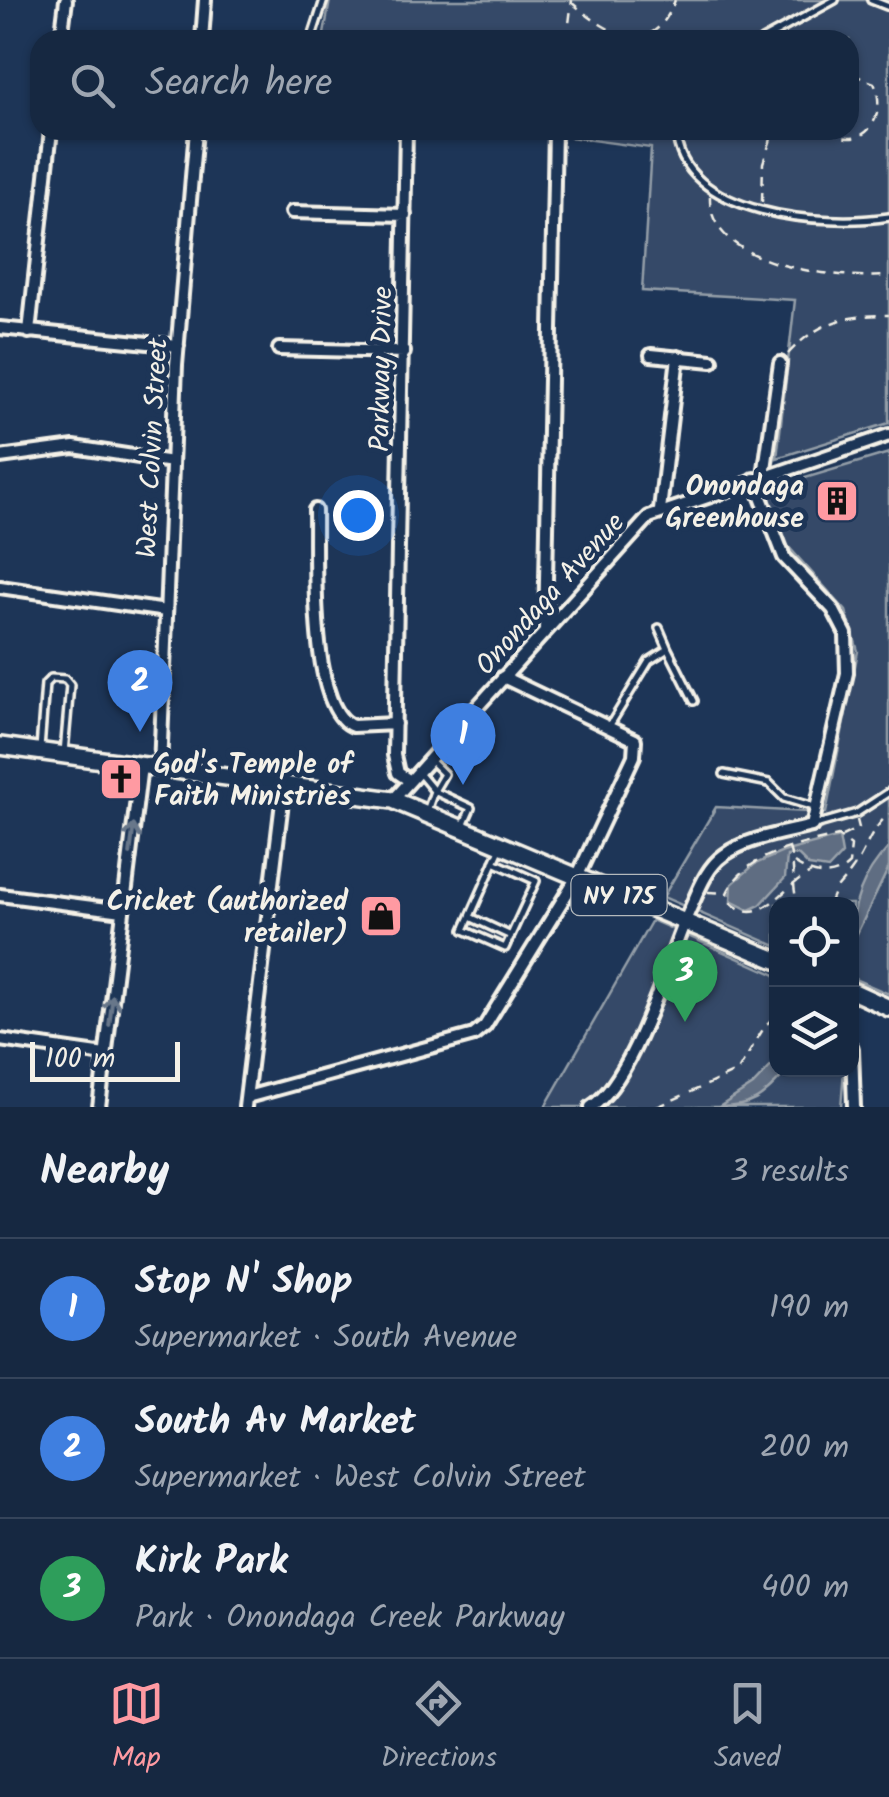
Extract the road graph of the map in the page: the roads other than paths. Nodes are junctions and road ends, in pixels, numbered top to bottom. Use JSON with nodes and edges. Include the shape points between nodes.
{"nodes":[{"id":1,"x":66,"y":0,"type":"edge"},
{"id":2,"x":205,"y":0,"type":"edge"},
{"id":3,"x":324,"y":0,"type":"edge"},
{"id":4,"x":835,"y":0,"type":"edge"},
{"id":5,"x":871,"y":0,"type":"edge"},
{"id":6,"x":889,"y":6,"type":"edge"},
{"id":7,"x":62,"y":30,"type":"edge"},
{"id":8,"x":203,"y":30,"type":"edge"},
{"id":9,"x":314,"y":30,"type":"edge"},
{"id":10,"x":780,"y":30,"type":"edge"},
{"id":11,"x":51,"y":140,"type":"edge"},
{"id":12,"x":195,"y":140,"type":"edge"},
{"id":13,"x":406,"y":140,"type":"edge"},
{"id":14,"x":555,"y":140,"type":"edge"},
{"id":15,"x":678,"y":140,"type":"edge"},
{"id":16,"x":292,"y":212,"type":"dead end"},
{"id":17,"x":405,"y":215,"type":"junction"},
{"id":18,"x":889,"y":218,"type":"edge"},
{"id":19,"x":0,"y":328,"type":"edge"},
{"id":20,"x":29,"y":332,"type":"junction"},
{"id":21,"x":178,"y":346,"type":"junction"},
{"id":22,"x":279,"y":349,"type":"dead end"},
{"id":23,"x":404,"y":352,"type":"junction"},
{"id":24,"x":651,"y":355,"type":"dead end"},
{"id":25,"x":678,"y":357,"type":"junction"},
{"id":26,"x":712,"y":361,"type":"dead end"},
{"id":27,"x":780,"y":363,"type":"road end"},
{"id":28,"x":889,"y":435,"type":"edge"},
{"id":29,"x":0,"y":458,"type":"edge"},
{"id":30,"x":172,"y":462,"type":"junction"},
{"id":31,"x":759,"y":478,"type":"junction"},
{"id":32,"x":315,"y":510,"type":"dead end"},
{"id":33,"x":660,"y":510,"type":"junction"},
{"id":34,"x":0,"y":586,"type":"edge"},
{"id":35,"x":166,"y":611,"type":"junction"},
{"id":36,"x":660,"y":628,"type":"dead end"},
{"id":37,"x":545,"y":631,"type":"junction"},
{"id":38,"x":668,"y":649,"type":"junction"},
{"id":39,"x":503,"y":677,"type":"junction"},
{"id":40,"x":694,"y":701,"type":"dead end"},
{"id":41,"x":395,"y":724,"type":"junction"},
{"id":42,"x":610,"y":725,"type":"junction"},
{"id":43,"x":0,"y":746,"type":"edge"},
{"id":44,"x":40,"y":752,"type":"junction"},
{"id":45,"x":64,"y":755,"type":"junction"},
{"id":46,"x":429,"y":759,"type":"junction"},
{"id":47,"x":142,"y":766,"type":"junction"},
{"id":48,"x":160,"y":769,"type":"junction"},
{"id":49,"x":724,"y":774,"type":"dead end"},
{"id":50,"x":414,"y":776,"type":"junction"},
{"id":51,"x":284,"y":785,"type":"junction"},
{"id":52,"x":434,"y":791,"type":"junction"},
{"id":53,"x":889,"y":792,"type":"edge"},
{"id":54,"x":394,"y":800,"type":"junction"},
{"id":55,"x":816,"y":809,"type":"junction"},
{"id":56,"x":426,"y":814,"type":"junction"},
{"id":57,"x":812,"y":826,"type":"junction"},
{"id":58,"x":462,"y":829,"type":"junction"},
{"id":59,"x":502,"y":845,"type":"junction"},
{"id":60,"x":494,"y":862,"type":"junction"},
{"id":61,"x":577,"y":876,"type":"junction"},
{"id":62,"x":0,"y":894,"type":"edge"},
{"id":63,"x":124,"y":911,"type":"junction"},
{"id":64,"x":470,"y":917,"type":"junction"},
{"id":65,"x":684,"y":922,"type":"junction"},
{"id":66,"x":510,"y":936,"type":"junction"},
{"id":67,"x":769,"y":957,"type":"edge"},
{"id":68,"x":859,"y":997,"type":"edge"},
{"id":69,"x":889,"y":1008,"type":"edge"},
{"id":70,"x":0,"y":1040,"type":"edge"},
{"id":71,"x":105,"y":1055,"type":"junction"},
{"id":72,"x":853,"y":1077,"type":"edge"},
{"id":73,"x":246,"y":1102,"type":"edge"},
{"id":74,"x":99,"y":1107,"type":"edge"},
{"id":75,"x":592,"y":1107,"type":"edge"},
{"id":76,"x":854,"y":1107,"type":"edge"}],
"edges":[{"from":1,"to":7,"type":"street"},
{"from":2,"to":8,"type":"street"},
{"from":3,"to":9,"type":"lane"},
{"from":4,"to":10,"type":"lane"},
{"from":5,"to":6,"type":"lane"},
{"from":11,"to":20,"type":"street"},
{"from":12,"to":21,"type":"street","name":"West Colvin Street"},
{"from":13,"to":17,"type":"street","name":"Parkway Drive"},
{"from":14,"to":37,"type":"street"},
{"from":15,"to":18,"type":"lane","via":[[694,175],[712,190],[762,209],[830,220]]},
{"from":16,"to":17,"type":"street"},
{"from":17,"to":23,"type":"street","name":"Parkway Drive"},
{"from":19,"to":20,"type":"street"},
{"from":20,"to":21,"type":"street"},
{"from":21,"to":30,"type":"street","name":"West Colvin Street"},
{"from":22,"to":23,"type":"street"},
{"from":23,"to":41,"type":"street","name":"Parkway Drive"},
{"from":24,"to":25,"type":"street"},
{"from":25,"to":26,"type":"street"},
{"from":25,"to":33,"type":"street"},
{"from":27,"to":31,"type":"street"},
{"from":28,"to":31,"type":"street","name":"Onondaga Avenue"},
{"from":29,"to":30,"type":"street","via":[[74,447]]},
{"from":30,"to":35,"type":"street","name":"West Colvin Street"},
{"from":31,"to":33,"type":"street","name":"Onondaga Avenue"},
{"from":31,"to":55,"type":"street","via":[[784,557],[833,609],[846,634],[847,673]]},
{"from":32,"to":41,"type":"street","via":[[316,615],[335,712],[353,726]]},
{"from":33,"to":37,"type":"street","name":"Onondaga Avenue"},
{"from":34,"to":35,"type":"street"},
{"from":35,"to":48,"type":"street","name":"West Colvin Street"},
{"from":36,"to":38,"type":"lane"},
{"from":37,"to":39,"type":"street","name":"Onondaga Avenue"},
{"from":38,"to":40,"type":"lane"},
{"from":38,"to":42,"type":"lane","via":[[649,661]]},
{"from":39,"to":42,"type":"street"},
{"from":39,"to":46,"type":"street","name":"Onondaga Avenue"},
{"from":41,"to":50,"type":"street","name":"Parkway Drive","via":[[396,768]]},
{"from":42,"to":61,"type":"street","via":[[634,740],[634,756]]},
{"from":43,"to":44,"type":"main road","number":"NY 175"},
{"from":44,"to":45,"type":"main road","number":"NY 175"},
{"from":44,"to":45,"type":"lane","via":[[45,684],[66,679]]},
{"from":45,"to":47,"type":"main road","number":"NY 175"},
{"from":46,"to":50,"type":"street","name":"Onondaga Avenue"},
{"from":46,"to":52,"type":"lane","via":[[444,774]]},
{"from":47,"to":48,"type":"main road","number":"NY 175"},
{"from":63,"to":47,"type":"street","one_way":true},
{"from":48,"to":51,"type":"main road","number":"NY 175"},
{"from":49,"to":55,"type":"lane","via":[[769,782],[784,798]]},
{"from":50,"to":52,"type":"lane"},
{"from":50,"to":54,"type":"street","name":"Onondaga Avenue"},
{"from":51,"to":54,"type":"main road","number":"NY 175"},
{"from":51,"to":73,"type":"street"},
{"from":52,"to":56,"type":"lane"},
{"from":52,"to":58,"type":"lane","via":[[472,808]]},
{"from":53,"to":57,"type":"lane","via":[[857,813]]},
{"from":54,"to":56,"type":"main road","number":"NY 175"},
{"from":55,"to":57,"type":"street"},
{"from":56,"to":58,"type":"main road","number":"NY 175"},
{"from":57,"to":65,"type":"street","via":[[720,857]]},
{"from":58,"to":59,"type":"main road","number":"NY 175"},
{"from":59,"to":60,"type":"lane"},
{"from":59,"to":61,"type":"main road","number":"NY 175"},
{"from":60,"to":64,"type":"lane"},
{"from":60,"to":66,"type":"lane","via":[[536,881]]},
{"from":61,"to":65,"type":"main road","number":"NY 175"},
{"from":61,"to":73,"type":"street","via":[[474,1035]]},
{"from":62,"to":63,"type":"street"},
{"from":71,"to":63,"type":"street","one_way":true},
{"from":64,"to":66,"type":"lane"},
{"from":64,"to":66,"type":"lane","via":[[464,930],[505,948]]},
{"from":65,"to":67,"type":"main road","number":"NY 175"},
{"from":65,"to":75,"type":"street","via":[[626,1066]]},
{"from":68,"to":69,"type":"main road"},
{"from":70,"to":71,"type":"street"},
{"from":71,"to":74,"type":"street"},
{"from":72,"to":76,"type":"street"}]}
